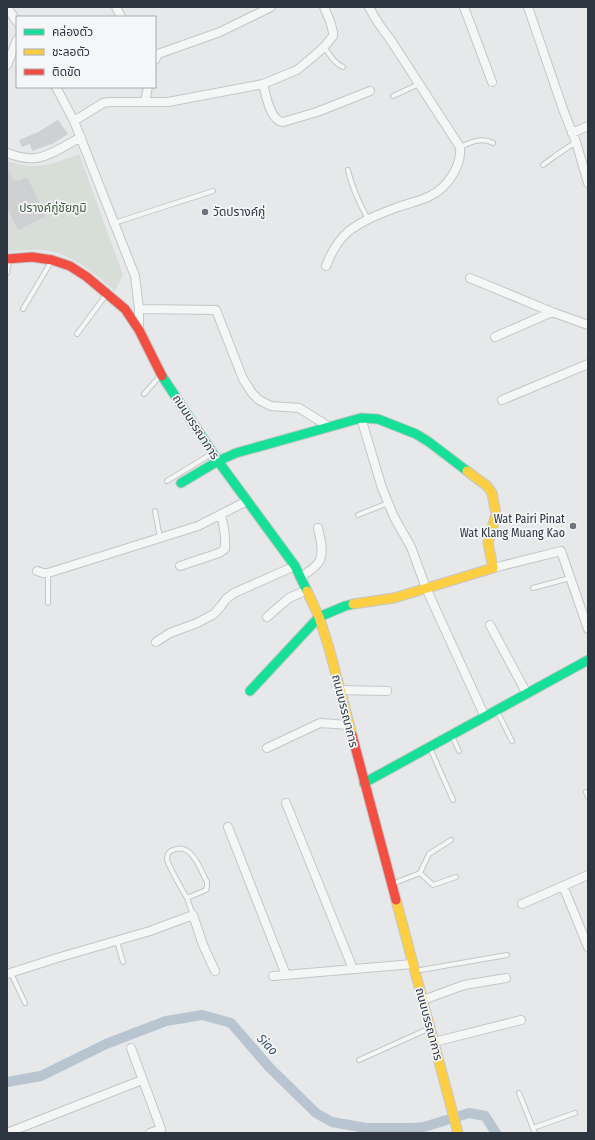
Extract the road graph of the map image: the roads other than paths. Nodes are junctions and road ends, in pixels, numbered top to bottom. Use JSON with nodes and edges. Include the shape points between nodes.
{"nodes":[{"id":1,"x":7,"y":7,"type":"edge"},
{"id":2,"x":271,"y":7,"type":"edge"},
{"id":3,"x":324,"y":7,"type":"edge"},
{"id":4,"x":464,"y":7,"type":"edge"},
{"id":5,"x":528,"y":7,"type":"edge"},
{"id":6,"x":371,"y":8,"type":"edge"},
{"id":7,"x":16,"y":20,"type":"edge"},
{"id":8,"x":16,"y":42,"type":"edge"},
{"id":9,"x":324,"y":47,"type":"junction"},
{"id":10,"x":156,"y":58,"type":"edge"},
{"id":11,"x":7,"y":65,"type":"edge"},
{"id":12,"x":343,"y":67,"type":"dead end"},
{"id":13,"x":492,"y":82,"type":"dead end"},
{"id":14,"x":262,"y":84,"type":"junction"},
{"id":15,"x":419,"y":84,"type":"junction"},
{"id":16,"x":57,"y":88,"type":"edge"},
{"id":17,"x":148,"y":88,"type":"edge"},
{"id":18,"x":370,"y":91,"type":"dead end"},
{"id":19,"x":393,"y":96,"type":"dead end"},
{"id":20,"x":145,"y":102,"type":"junction"},
{"id":21,"x":74,"y":121,"type":"junction"},
{"id":22,"x":588,"y":126,"type":"edge"},
{"id":23,"x":572,"y":133,"type":"junction"},
{"id":24,"x":81,"y":138,"type":"junction"},
{"id":25,"x":576,"y":142,"type":"junction"},
{"id":26,"x":493,"y":143,"type":"dead end"},
{"id":27,"x":460,"y":147,"type":"junction"},
{"id":28,"x":7,"y":153,"type":"edge"},
{"id":29,"x":543,"y":165,"type":"dead end"},
{"id":30,"x":348,"y":170,"type":"dead end"},
{"id":31,"x":588,"y":183,"type":"edge"},
{"id":32,"x":213,"y":191,"type":"dead end"},
{"id":33,"x":368,"y":220,"type":"junction"},
{"id":34,"x":114,"y":223,"type":"junction"},
{"id":35,"x":8,"y":259,"type":"edge"},
{"id":36,"x":52,"y":260,"type":"junction"},
{"id":37,"x":326,"y":266,"type":"dead end"},
{"id":38,"x":7,"y":273,"type":"edge"},
{"id":39,"x":470,"y":278,"type":"dead end"},
{"id":40,"x":107,"y":293,"type":"junction"},
{"id":41,"x":24,"y":309,"type":"dead end"},
{"id":42,"x":140,"y":310,"type":"junction"},
{"id":43,"x":552,"y":312,"type":"junction"},
{"id":44,"x":588,"y":324,"type":"edge"},
{"id":45,"x":139,"y":330,"type":"junction"},
{"id":46,"x":77,"y":334,"type":"dead end"},
{"id":47,"x":495,"y":336,"type":"dead end"},
{"id":48,"x":588,"y":364,"type":"edge"},
{"id":49,"x":162,"y":375,"type":"junction"},
{"id":50,"x":144,"y":394,"type":"dead end"},
{"id":51,"x":502,"y":400,"type":"dead end"},
{"id":52,"x":361,"y":418,"type":"junction"},
{"id":53,"x":328,"y":426,"type":"junction"},
{"id":54,"x":213,"y":452,"type":"junction"},
{"id":55,"x":218,"y":461,"type":"junction"},
{"id":56,"x":167,"y":481,"type":"dead end"},
{"id":57,"x":181,"y":483,"type":"dead end"},
{"id":58,"x":247,"y":501,"type":"junction"},
{"id":59,"x":388,"y":504,"type":"junction"},
{"id":60,"x":155,"y":511,"type":"dead end"},
{"id":61,"x":221,"y":515,"type":"junction"},
{"id":62,"x":358,"y":515,"type":"dead end"},
{"id":63,"x":318,"y":528,"type":"dead end"},
{"id":64,"x":160,"y":538,"type":"junction"},
{"id":65,"x":180,"y":566,"type":"dead end"},
{"id":66,"x":295,"y":566,"type":"junction"},
{"id":67,"x":493,"y":568,"type":"junction"},
{"id":68,"x":37,"y":571,"type":"dead end"},
{"id":69,"x":48,"y":573,"type":"junction"},
{"id":70,"x":301,"y":577,"type":"junction"},
{"id":71,"x":570,"y":578,"type":"junction"},
{"id":72,"x":426,"y":588,"type":"junction"},
{"id":73,"x":533,"y":588,"type":"dead end"},
{"id":74,"x":307,"y":590,"type":"junction"},
{"id":75,"x":48,"y":603,"type":"dead end"},
{"id":76,"x":267,"y":617,"type":"dead end"},
{"id":77,"x":320,"y":617,"type":"junction"},
{"id":78,"x":490,"y":625,"type":"dead end"},
{"id":79,"x":588,"y":629,"type":"edge"},
{"id":80,"x":156,"y":642,"type":"dead end"},
{"id":81,"x":588,"y":660,"type":"edge"},
{"id":82,"x":340,"y":690,"type":"junction"},
{"id":83,"x":250,"y":691,"type":"dead end"},
{"id":84,"x":387,"y":691,"type":"dead end"},
{"id":85,"x":527,"y":694,"type":"junction"},
{"id":86,"x":497,"y":710,"type":"junction"},
{"id":87,"x":485,"y":717,"type":"junction"},
{"id":88,"x":349,"y":725,"type":"junction"},
{"id":89,"x":452,"y":736,"type":"junction"},
{"id":90,"x":512,"y":741,"type":"dead end"},
{"id":91,"x":430,"y":747,"type":"junction"},
{"id":92,"x":267,"y":748,"type":"dead end"},
{"id":93,"x":459,"y":751,"type":"dead end"},
{"id":94,"x":364,"y":783,"type":"junction"},
{"id":95,"x":586,"y":792,"type":"dead end"},
{"id":96,"x":588,"y":797,"type":"edge"},
{"id":97,"x":453,"y":800,"type":"dead end"},
{"id":98,"x":286,"y":803,"type":"dead end"},
{"id":99,"x":228,"y":827,"type":"dead end"},
{"id":100,"x":452,"y":840,"type":"dead end"},
{"id":101,"x":420,"y":873,"type":"junction"},
{"id":102,"x":588,"y":875,"type":"edge"},
{"id":103,"x":456,"y":877,"type":"dead end"},
{"id":104,"x":392,"y":884,"type":"junction"},
{"id":105,"x":563,"y":886,"type":"junction"},
{"id":106,"x":187,"y":898,"type":"junction"},
{"id":107,"x":522,"y":904,"type":"dead end"},
{"id":108,"x":193,"y":915,"type":"junction"},
{"id":109,"x":117,"y":940,"type":"junction"},
{"id":110,"x":588,"y":947,"type":"edge"},
{"id":111,"x":507,"y":955,"type":"dead end"},
{"id":112,"x":123,"y":962,"type":"dead end"},
{"id":113,"x":414,"y":968,"type":"junction"},
{"id":114,"x":353,"y":969,"type":"junction"},
{"id":115,"x":215,"y":971,"type":"dead end"},
{"id":116,"x":9,"y":974,"type":"edge"},
{"id":117,"x":286,"y":975,"type":"junction"},
{"id":118,"x":273,"y":976,"type":"dead end"},
{"id":119,"x":506,"y":978,"type":"dead end"},
{"id":120,"x":423,"y":1000,"type":"junction"},
{"id":121,"x":25,"y":1002,"type":"dead end"},
{"id":122,"x":521,"y":1020,"type":"dead end"},
{"id":123,"x":430,"y":1028,"type":"junction"},
{"id":124,"x":434,"y":1042,"type":"junction"},
{"id":125,"x":130,"y":1048,"type":"dead end"},
{"id":126,"x":359,"y":1060,"type":"dead end"},
{"id":127,"x":142,"y":1080,"type":"junction"},
{"id":128,"x":519,"y":1093,"type":"dead end"},
{"id":129,"x":575,"y":1113,"type":"dead end"},
{"id":130,"x":533,"y":1128,"type":"junction"},
{"id":131,"x":7,"y":1133,"type":"edge"},
{"id":132,"x":150,"y":1133,"type":"edge"},
{"id":133,"x":458,"y":1133,"type":"edge"},
{"id":134,"x":536,"y":1133,"type":"edge"}],
"edges":[{"from":1,"to":7,"type":"street"},
{"from":2,"to":10,"type":"street","via":[[220,32],[158,54]]},
{"from":3,"to":9,"type":"street","via":[[333,36]]},
{"from":4,"to":13,"type":"street"},
{"from":5,"to":23,"type":"street"},
{"from":6,"to":15,"type":"street","via":[[381,28]]},
{"from":8,"to":11,"type":"street"},
{"from":9,"to":12,"type":"lane"},
{"from":9,"to":14,"type":"street","via":[[297,70]]},
{"from":14,"to":18,"type":"street","via":[[269,107],[279,122],[317,112]]},
{"from":14,"to":20,"type":"street","via":[[168,102]]},
{"from":15,"to":19,"type":"lane"},
{"from":15,"to":27,"type":"street"},
{"from":16,"to":21,"type":"street"},
{"from":17,"to":20,"type":"street"},
{"from":20,"to":21,"type":"street","via":[[103,103]]},
{"from":21,"to":24,"type":"street"},
{"from":22,"to":23,"type":"street"},
{"from":23,"to":25,"type":"street"},
{"from":24,"to":28,"type":"street","via":[[47,155],[35,158]]},
{"from":24,"to":34,"type":"street"},
{"from":25,"to":29,"type":"lane"},
{"from":25,"to":31,"type":"street"},
{"from":26,"to":27,"type":"lane","via":[[481,140]]},
{"from":27,"to":33,"type":"street","via":[[456,170],[440,189],[432,195]]},
{"from":30,"to":33,"type":"lane","via":[[359,204]]},
{"from":32,"to":34,"type":"lane"},
{"from":33,"to":37,"type":"street","via":[[339,241]]},
{"from":34,"to":42,"type":"street","via":[[135,276]]},
{"from":35,"to":36,"type":"street","name":"ถนนบรรณาการ","via":[[32,257]]},
{"from":35,"to":38,"type":"lane"},
{"from":36,"to":40,"type":"street","name":"ถนนบรรณาการ","via":[[70,266]]},
{"from":36,"to":41,"type":"lane"},
{"from":39,"to":43,"type":"street"},
{"from":40,"to":45,"type":"street","name":"ถนนบรรณาการ","via":[[125,309]]},
{"from":40,"to":46,"type":"lane"},
{"from":42,"to":45,"type":"street"},
{"from":42,"to":53,"type":"street","via":[[216,310],[243,379],[252,393],[271,406],[298,408]]},
{"from":43,"to":44,"type":"street"},
{"from":43,"to":47,"type":"street"},
{"from":45,"to":49,"type":"street","name":"ถนนบรรณาการ"},
{"from":48,"to":51,"type":"street"},
{"from":49,"to":50,"type":"lane"},
{"from":49,"to":54,"type":"street","name":"ถนนบรรณาการ"},
{"from":52,"to":53,"type":"street"},
{"from":52,"to":59,"type":"street"},
{"from":52,"to":67,"type":"street","via":[[378,419],[416,434],[486,486],[492,493],[496,514],[488,543]]},
{"from":53,"to":55,"type":"street","via":[[236,452]]},
{"from":54,"to":55,"type":"street","name":"ถนนบรรณาการ"},
{"from":54,"to":56,"type":"lane"},
{"from":55,"to":57,"type":"street"},
{"from":55,"to":58,"type":"street","name":"ถนนบรรณาการ"},
{"from":58,"to":61,"type":"street"},
{"from":58,"to":66,"type":"street","name":"ถนนบรรณาการ"},
{"from":59,"to":62,"type":"lane"},
{"from":59,"to":72,"type":"street","via":[[411,547]]},
{"from":60,"to":64,"type":"lane"},
{"from":61,"to":64,"type":"street","via":[[198,526]]},
{"from":61,"to":65,"type":"street","via":[[226,540],[225,549]]},
{"from":63,"to":70,"type":"street","via":[[320,560]]},
{"from":64,"to":69,"type":"street"},
{"from":66,"to":70,"type":"street","name":"ถนนบรรณาการ"},
{"from":66,"to":80,"type":"street","via":[[234,593],[214,614],[170,633]]},
{"from":67,"to":71,"type":"street","via":[[561,550]]},
{"from":67,"to":72,"type":"street"},
{"from":68,"to":69,"type":"street"},
{"from":69,"to":75,"type":"lane"},
{"from":70,"to":74,"type":"street","name":"ถนนบรรณาการ"},
{"from":71,"to":73,"type":"lane"},
{"from":71,"to":79,"type":"street"},
{"from":72,"to":77,"type":"street","via":[[394,598],[345,606]]},
{"from":72,"to":87,"type":"street"},
{"from":74,"to":76,"type":"street","via":[[289,598]]},
{"from":74,"to":77,"type":"street","name":"ถนนบรรณาการ"},
{"from":77,"to":82,"type":"street","name":"ถนนบรรณาการ"},
{"from":77,"to":83,"type":"street"},
{"from":78,"to":85,"type":"street"},
{"from":81,"to":85,"type":"street"},
{"from":82,"to":84,"type":"street"},
{"from":82,"to":88,"type":"street","name":"ถนนบรรณาการ"},
{"from":85,"to":86,"type":"street"},
{"from":86,"to":87,"type":"street"},
{"from":86,"to":90,"type":"lane"},
{"from":87,"to":89,"type":"street"},
{"from":88,"to":92,"type":"street","via":[[320,723]]},
{"from":88,"to":94,"type":"street","name":"ถนนบรรณาการ"},
{"from":89,"to":91,"type":"street"},
{"from":89,"to":93,"type":"lane"},
{"from":91,"to":94,"type":"street"},
{"from":91,"to":97,"type":"lane"},
{"from":94,"to":104,"type":"street","name":"ถนนบรรณาการ"},
{"from":95,"to":96,"type":"lane"},
{"from":98,"to":114,"type":"street"},
{"from":99,"to":117,"type":"street"},
{"from":100,"to":101,"type":"lane","via":[[429,854]]},
{"from":101,"to":103,"type":"lane","via":[[433,885]]},
{"from":101,"to":104,"type":"lane"},
{"from":102,"to":105,"type":"street"},
{"from":104,"to":113,"type":"street","name":"ถนนบรรณาการ"},
{"from":105,"to":107,"type":"street"},
{"from":105,"to":110,"type":"street"},
{"from":106,"to":106,"type":"lane","via":[[167,858],[171,850],[178,848],[191,853],[207,882],[206,890]]},
{"from":106,"to":108,"type":"lane"},
{"from":108,"to":109,"type":"street"},
{"from":108,"to":115,"type":"street"},
{"from":109,"to":112,"type":"lane"},
{"from":109,"to":116,"type":"street"},
{"from":111,"to":113,"type":"lane"},
{"from":113,"to":114,"type":"street"},
{"from":113,"to":120,"type":"street","name":"ถนนบรรณาการ"},
{"from":114,"to":117,"type":"street"},
{"from":116,"to":121,"type":"lane"},
{"from":117,"to":118,"type":"street"},
{"from":119,"to":120,"type":"street","via":[[464,985]]},
{"from":120,"to":123,"type":"street","name":"ถนนบรรณาการ"},
{"from":122,"to":124,"type":"street"},
{"from":123,"to":124,"type":"street","name":"ถนนบรรณาการ"},
{"from":123,"to":126,"type":"lane"},
{"from":124,"to":133,"type":"street","name":"ถนนบรรณาการ"},
{"from":125,"to":127,"type":"street"},
{"from":127,"to":131,"type":"street"},
{"from":127,"to":132,"type":"street","via":[[161,1128]]},
{"from":128,"to":130,"type":"lane"},
{"from":129,"to":130,"type":"lane"},
{"from":130,"to":134,"type":"lane"}]}
